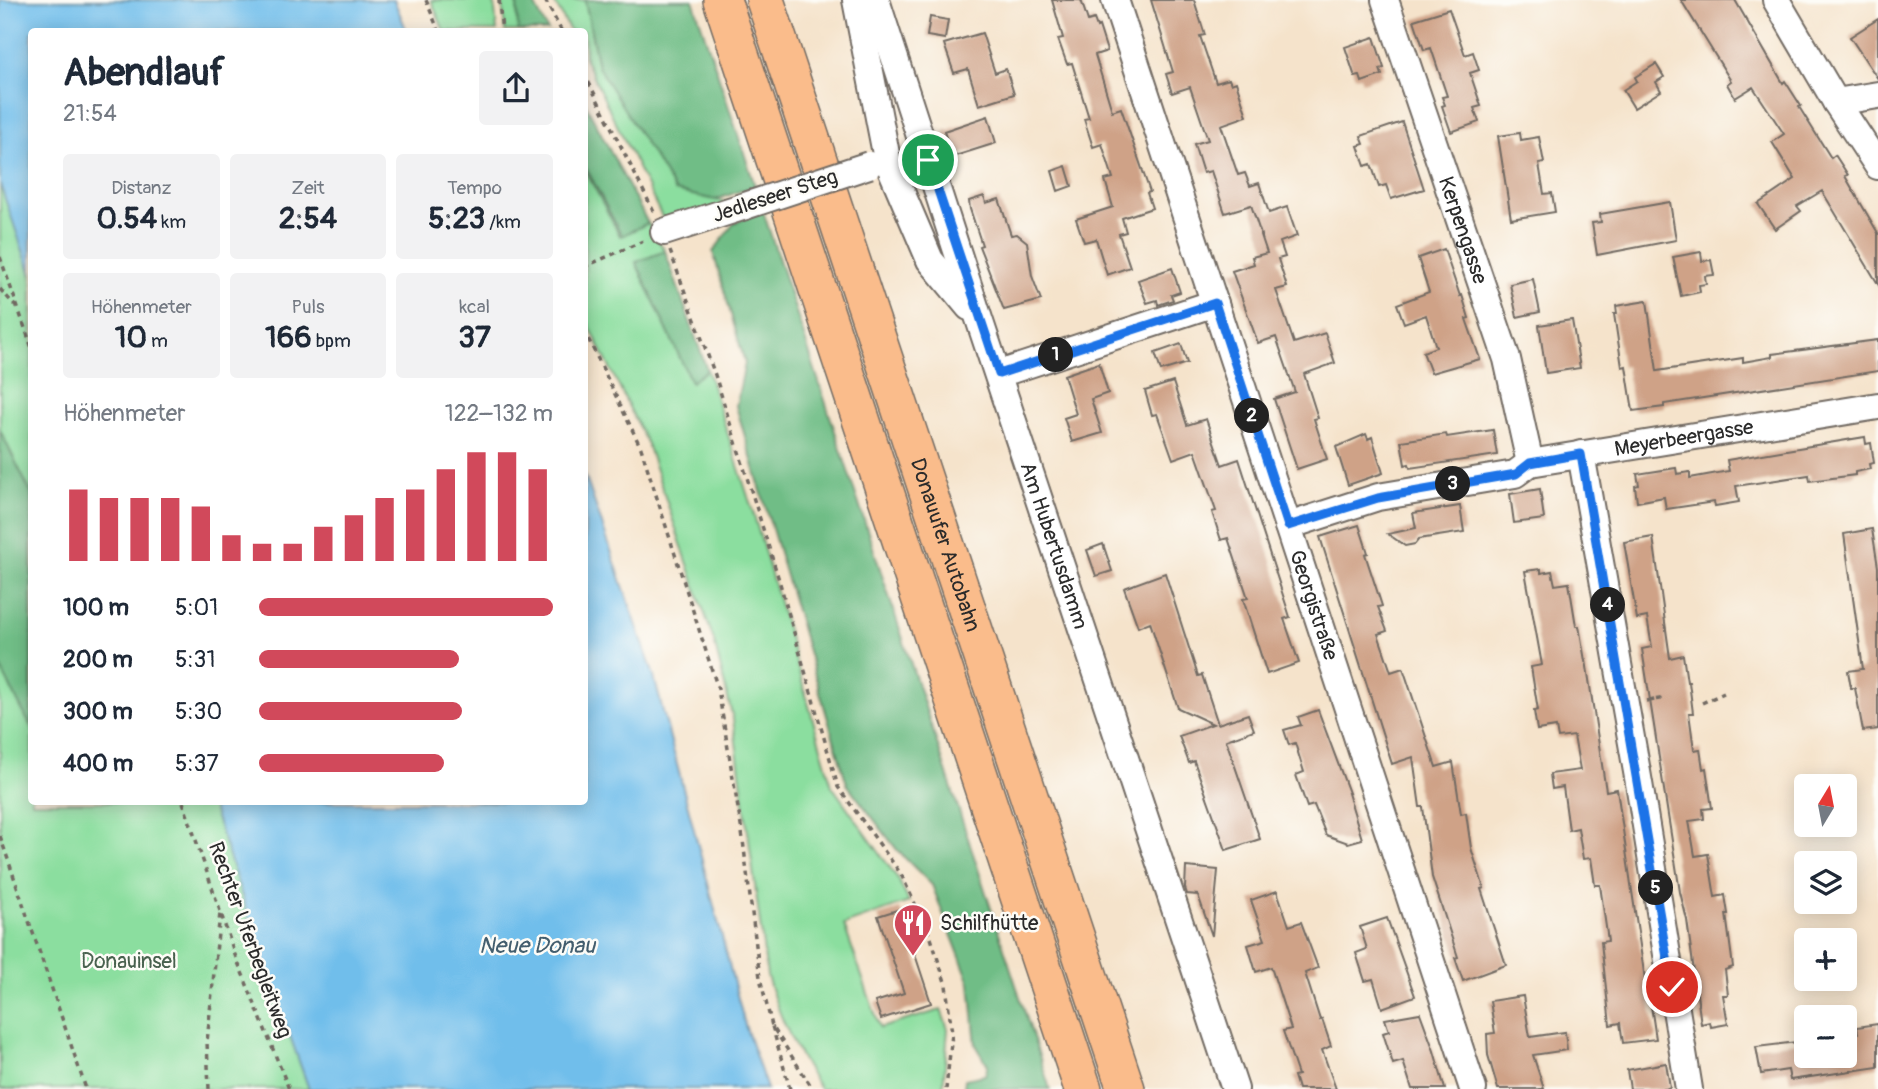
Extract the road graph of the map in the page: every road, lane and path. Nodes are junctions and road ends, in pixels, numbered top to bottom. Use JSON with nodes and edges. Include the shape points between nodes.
{"nodes":[{"id":1,"x":426,"y":0,"type":"edge"},
{"id":2,"x":499,"y":0,"type":"edge"},
{"id":3,"x":545,"y":0,"type":"edge"},
{"id":4,"x":722,"y":0,"type":"edge"},
{"id":5,"x":765,"y":0,"type":"edge"},
{"id":6,"x":856,"y":0,"type":"edge"},
{"id":7,"x":876,"y":0,"type":"edge"},
{"id":8,"x":1115,"y":0,"type":"edge"},
{"id":9,"x":1385,"y":0,"type":"edge"},
{"id":10,"x":1776,"y":0,"type":"edge"},
{"id":11,"x":437,"y":28,"type":"edge"},
{"id":12,"x":502,"y":28,"type":"edge"},
{"id":13,"x":560,"y":28,"type":"edge"},
{"id":14,"x":588,"y":80,"type":"edge"},
{"id":15,"x":1878,"y":95,"type":"edge"},
{"id":16,"x":1836,"y":102,"type":"junction"},
{"id":17,"x":878,"y":162,"type":"junction"},
{"id":18,"x":1878,"y":166,"type":"edge"},
{"id":19,"x":664,"y":232,"type":"junction"},
{"id":20,"x":0,"y":257,"type":"edge"},
{"id":21,"x":588,"y":265,"type":"edge"},
{"id":22,"x":0,"y":289,"type":"edge"},
{"id":23,"x":1215,"y":303,"type":"junction"},
{"id":24,"x":19,"y":310,"type":"junction"},
{"id":25,"x":979,"y":319,"type":"junction"},
{"id":26,"x":28,"y":336,"type":"edge"},
{"id":27,"x":588,"y":338,"type":"edge"},
{"id":28,"x":999,"y":374,"type":"junction"},
{"id":29,"x":1878,"y":405,"type":"edge"},
{"id":30,"x":1581,"y":454,"type":"junction"},
{"id":31,"x":1530,"y":463,"type":"junction"},
{"id":32,"x":1288,"y":526,"type":"junction"},
{"id":33,"x":1724,"y":692,"type":"dead end"},
{"id":34,"x":1702,"y":702,"type":"dead end"},
{"id":35,"x":184,"y":805,"type":"edge"},
{"id":36,"x":0,"y":836,"type":"edge"},
{"id":37,"x":220,"y":912,"type":"junction"},
{"id":38,"x":772,"y":1026,"type":"junction"},
{"id":39,"x":86,"y":1089,"type":"edge"},
{"id":40,"x":209,"y":1089,"type":"edge"},
{"id":41,"x":289,"y":1089,"type":"edge"},
{"id":42,"x":790,"y":1089,"type":"edge"},
{"id":43,"x":813,"y":1089,"type":"edge"},
{"id":44,"x":946,"y":1089,"type":"edge"},
{"id":45,"x":1083,"y":1089,"type":"edge"},
{"id":46,"x":1126,"y":1089,"type":"edge"},
{"id":47,"x":1235,"y":1089,"type":"edge"},
{"id":48,"x":1473,"y":1089,"type":"edge"},
{"id":49,"x":1689,"y":1089,"type":"edge"}],
"edges":[{"from":1,"to":11,"type":"path"},
{"from":2,"to":12,"type":"path"},
{"from":3,"to":13,"type":"path"},
{"from":4,"to":45,"type":"highway","name":"Donauufer Autobahn"},
{"from":5,"to":46,"type":"highway","name":"Donauufer Autobahn"},
{"from":6,"to":17,"type":"street"},
{"from":7,"to":25,"type":"street","name":"Am Hubertusdamm"},
{"from":8,"to":23,"type":"street","name":"Georgistraße"},
{"from":9,"to":31,"type":"street","name":"Kerpengasse","via":[[1507,359]]},
{"from":10,"to":16,"type":"street"},
{"from":14,"to":19,"type":"path"},
{"from":15,"to":16,"type":"street"},
{"from":16,"to":18,"type":"street"},
{"from":17,"to":19,"type":"street","name":"Jedleseer Steg","bridge":true},
{"from":17,"to":25,"type":"street","via":[[930,260]]},
{"from":19,"to":21,"type":"path"},
{"from":19,"to":44,"type":"path","via":[[715,375],[838,787],[901,874],[931,938],[946,985],[952,1034]]},
{"from":20,"to":24,"type":"path"},
{"from":22,"to":24,"type":"path"},
{"from":23,"to":28,"type":"street"},
{"from":23,"to":32,"type":"street","name":"Georgistraße"},
{"from":24,"to":26,"type":"path"},
{"from":25,"to":28,"type":"street","name":"Am Hubertusdamm"},
{"from":27,"to":38,"type":"path","via":[[641,449],[718,689],[760,978]]},
{"from":28,"to":47,"type":"street","name":"Am Hubertusdamm"},
{"from":29,"to":30,"type":"street","name":"Meyerbeergasse"},
{"from":30,"to":31,"type":"street","name":"Meyerbeergasse"},
{"from":30,"to":49,"type":"street"},
{"from":31,"to":32,"type":"street","name":"Meyerbeergasse","via":[[1516,474],[1378,498]]},
{"from":32,"to":48,"type":"street","name":"Georgistraße"},
{"from":33,"to":34,"type":"path"},
{"from":35,"to":37,"type":"path","name":"Rechter Uferbegleitweg"},
{"from":36,"to":39,"type":"path"},
{"from":37,"to":40,"type":"path","via":[[207,1042]]},
{"from":37,"to":41,"type":"path","name":"Rechter Uferbegleitweg"},
{"from":38,"to":42,"type":"path"},
{"from":38,"to":43,"type":"path"}]}
